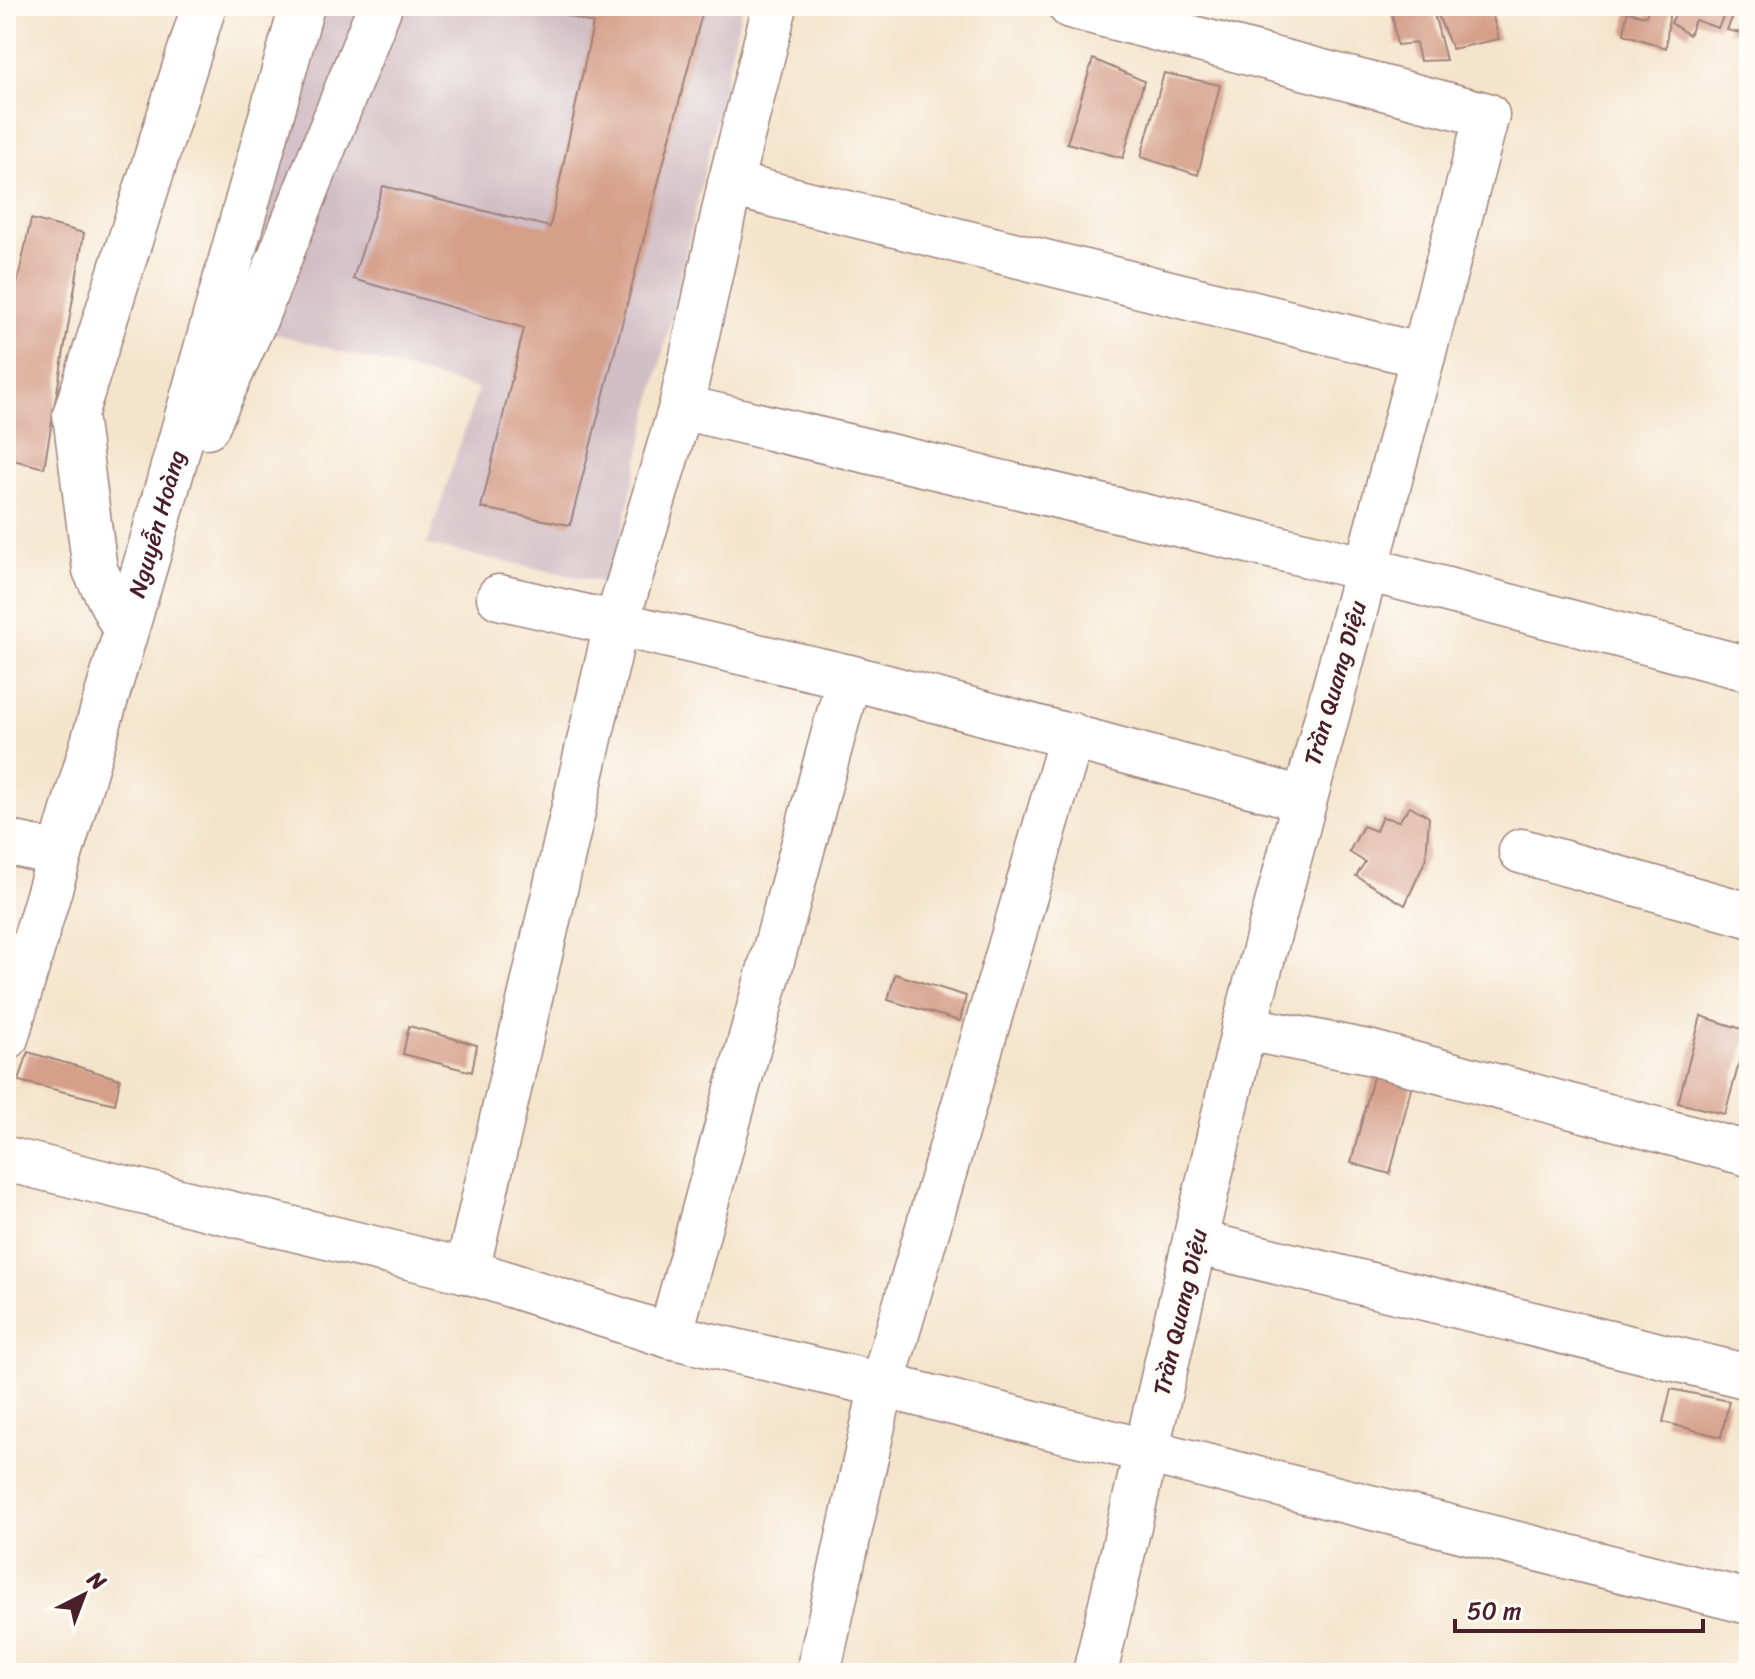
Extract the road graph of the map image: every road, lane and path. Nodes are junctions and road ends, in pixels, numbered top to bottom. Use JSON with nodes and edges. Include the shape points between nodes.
{"nodes":[{"id":1,"x":204,"y":6,"type":"edge"},
{"id":2,"x":302,"y":6,"type":"edge"},
{"id":3,"x":380,"y":6,"type":"edge"},
{"id":4,"x":775,"y":6,"type":"edge"},
{"id":5,"x":1070,"y":6,"type":"edge"},
{"id":6,"x":730,"y":184,"type":"junction"},
{"id":7,"x":1423,"y":356,"type":"junction"},
{"id":8,"x":681,"y":407,"type":"junction"},
{"id":9,"x":148,"y":556,"type":"junction"},
{"id":10,"x":1367,"y":569,"type":"junction"},
{"id":11,"x":499,"y":597,"type":"dead end"},
{"id":12,"x":616,"y":625,"type":"junction"},
{"id":13,"x":124,"y":628,"type":"junction"},
{"id":14,"x":1749,"y":669,"type":"edge"},
{"id":15,"x":849,"y":677,"type":"junction"},
{"id":16,"x":1072,"y":735,"type":"junction"},
{"id":17,"x":1303,"y":799,"type":"junction"},
{"id":18,"x":6,"y":842,"type":"edge"},
{"id":19,"x":1521,"y":851,"type":"dead end"},
{"id":20,"x":59,"y":854,"type":"junction"},
{"id":21,"x":1749,"y":915,"type":"edge"},
{"id":22,"x":1244,"y":1028,"type":"junction"},
{"id":23,"x":6,"y":1038,"type":"edge"},
{"id":24,"x":1749,"y":1154,"type":"edge"},
{"id":25,"x":6,"y":1159,"type":"edge"},
{"id":26,"x":1195,"y":1242,"type":"junction"},
{"id":27,"x":467,"y":1271,"type":"junction"},
{"id":28,"x":670,"y":1336,"type":"junction"},
{"id":29,"x":1749,"y":1377,"type":"edge"},
{"id":30,"x":882,"y":1385,"type":"junction"},
{"id":31,"x":1148,"y":1453,"type":"junction"},
{"id":32,"x":1749,"y":1602,"type":"edge"},
{"id":33,"x":818,"y":1673,"type":"edge"},
{"id":34,"x":1095,"y":1673,"type":"edge"}],
"edges":[{"from":1,"to":13,"type":"street","via":[[75,415],[95,570]]},
{"from":2,"to":9,"type":"street","name":"Nguyễn Hoàng"},
{"from":3,"to":9,"type":"street","via":[[254,322]]},
{"from":4,"to":6,"type":"street"},
{"from":5,"to":7,"type":"street","name":"Trần Quang Diệu","via":[[1487,115]]},
{"from":6,"to":7,"type":"street"},
{"from":6,"to":8,"type":"street"},
{"from":7,"to":10,"type":"street","name":"Trần Quang Diệu"},
{"from":8,"to":10,"type":"street"},
{"from":8,"to":12,"type":"street"},
{"from":9,"to":13,"type":"street","name":"Nguyễn Hoàng"},
{"from":10,"to":14,"type":"street"},
{"from":10,"to":17,"type":"street","name":"Trần Quang Diệu"},
{"from":11,"to":12,"type":"street"},
{"from":12,"to":15,"type":"street"},
{"from":12,"to":27,"type":"street"},
{"from":13,"to":20,"type":"street","name":"Nguyễn Hoàng"},
{"from":15,"to":16,"type":"street"},
{"from":15,"to":28,"type":"street"},
{"from":16,"to":17,"type":"street"},
{"from":16,"to":30,"type":"street"},
{"from":17,"to":22,"type":"street","name":"Trần Quang Diệu"},
{"from":18,"to":20,"type":"street"},
{"from":19,"to":21,"type":"street"},
{"from":20,"to":23,"type":"street","name":"Nguyễn Hoàng"},
{"from":22,"to":24,"type":"street","via":[[1368,1052]]},
{"from":22,"to":26,"type":"street","name":"Trần Quang Diệu"},
{"from":25,"to":27,"type":"street"},
{"from":26,"to":29,"type":"street"},
{"from":26,"to":31,"type":"street","name":"Trần Quang Diệu"},
{"from":27,"to":28,"type":"street"},
{"from":28,"to":30,"type":"street"},
{"from":30,"to":31,"type":"street"},
{"from":30,"to":33,"type":"street"},
{"from":31,"to":32,"type":"street"},
{"from":31,"to":34,"type":"street","name":"Trần Quang Diệu"}]}
